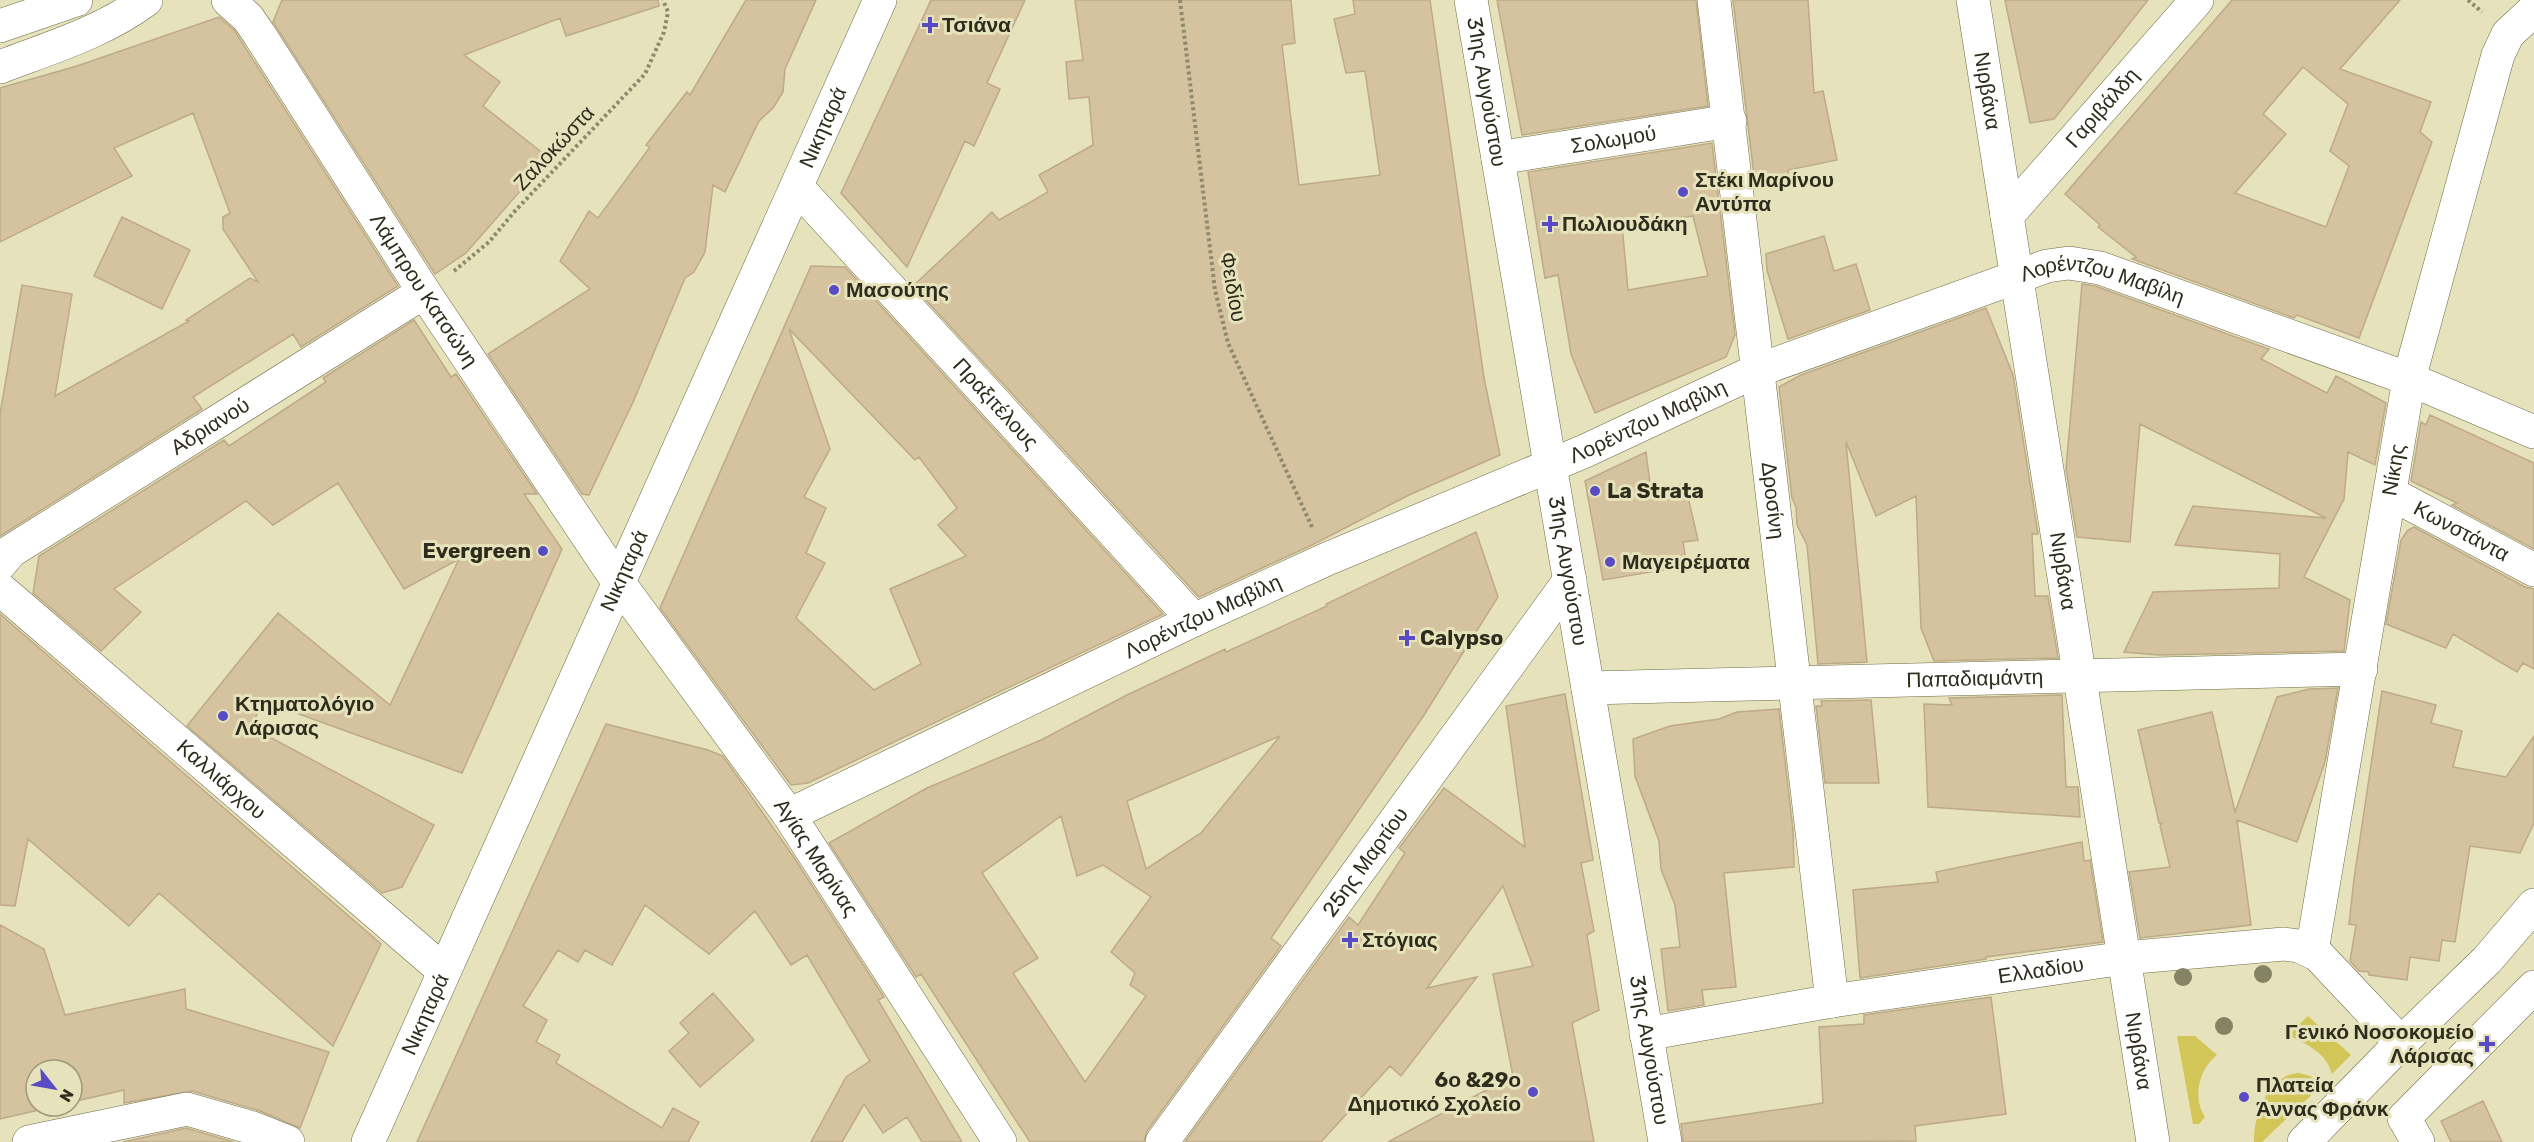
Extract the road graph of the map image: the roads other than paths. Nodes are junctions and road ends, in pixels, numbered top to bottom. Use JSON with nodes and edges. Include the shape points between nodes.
{"nodes":[{"id":1,"x":76,"y":0,"type":"edge"},
{"id":2,"x":146,"y":0,"type":"edge"},
{"id":3,"x":228,"y":0,"type":"edge"},
{"id":4,"x":880,"y":0,"type":"edge"},
{"id":5,"x":1471,"y":0,"type":"edge"},
{"id":6,"x":1714,"y":0,"type":"edge"},
{"id":7,"x":1973,"y":0,"type":"edge"},
{"id":8,"x":2197,"y":0,"type":"edge"},
{"id":9,"x":2534,"y":10,"type":"edge"},
{"id":10,"x":0,"y":26,"type":"edge"},
{"id":11,"x":0,"y":67,"type":"edge"},
{"id":12,"x":1730,"y":121,"type":"junction"},
{"id":13,"x":1498,"y":158,"type":"junction"},
{"id":14,"x":797,"y":187,"type":"junction"},
{"id":15,"x":2007,"y":216,"type":"junction"},
{"id":16,"x":2017,"y":278,"type":"junction"},
{"id":17,"x":424,"y":292,"type":"junction"},
{"id":18,"x":1756,"y":371,"type":"junction"},
{"id":19,"x":2409,"y":379,"type":"junction"},
{"id":20,"x":2534,"y":432,"type":"edge"},
{"id":21,"x":1550,"y":465,"type":"junction"},
{"id":22,"x":2390,"y":493,"type":"junction"},
{"id":23,"x":0,"y":564,"type":"edge"},
{"id":24,"x":2534,"y":570,"type":"edge"},
{"id":25,"x":1570,"y":580,"type":"junction"},
{"id":26,"x":619,"y":582,"type":"junction"},
{"id":27,"x":0,"y":589,"type":"edge"},
{"id":28,"x":1194,"y":620,"type":"junction"},
{"id":29,"x":2361,"y":669,"type":"junction"},
{"id":30,"x":2080,"y":676,"type":"junction"},
{"id":31,"x":1793,"y":682,"type":"junction"},
{"id":32,"x":1588,"y":688,"type":"junction"},
{"id":33,"x":789,"y":815,"type":"junction"},
{"id":34,"x":2534,"y":905,"type":"edge"},
{"id":35,"x":2312,"y":951,"type":"junction"},
{"id":36,"x":2124,"y":958,"type":"junction"},
{"id":37,"x":444,"y":971,"type":"junction"},
{"id":38,"x":2534,"y":987,"type":"edge"},
{"id":39,"x":1832,"y":1001,"type":"junction"},
{"id":40,"x":2523,"y":1015,"type":"edge"},
{"id":41,"x":1646,"y":1034,"type":"junction"},
{"id":42,"x":2401,"y":1043,"type":"junction"},
{"id":43,"x":29,"y":1142,"type":"edge"},
{"id":44,"x":288,"y":1142,"type":"edge"},
{"id":45,"x":368,"y":1142,"type":"edge"},
{"id":46,"x":1000,"y":1142,"type":"edge"},
{"id":47,"x":1162,"y":1142,"type":"edge"},
{"id":48,"x":1665,"y":1142,"type":"edge"},
{"id":49,"x":2153,"y":1142,"type":"edge"},
{"id":50,"x":2304,"y":1142,"type":"edge"},
{"id":51,"x":2418,"y":1142,"type":"edge"}],
"edges":[{"from":1,"to":10,"type":"street"},
{"from":2,"to":11,"type":"street","via":[[124,17]]},
{"from":3,"to":17,"type":"street","name":"Λάμπρου Κατσώνη","via":[[259,34]]},
{"from":4,"to":14,"type":"street","name":"Νικηταρά"},
{"from":5,"to":13,"type":"street","name":"31ης Αυγούστου"},
{"from":6,"to":12,"type":"street","name":"Δροσίνη"},
{"from":7,"to":15,"type":"street","name":"Νιρβάνα"},
{"from":8,"to":15,"type":"street","name":"Γαριβάλδη"},
{"from":9,"to":19,"type":"street","name":"Νίκης","via":[[2508,34],[2498,55]]},
{"from":12,"to":13,"type":"street","name":"Σολωμού"},
{"from":12,"to":18,"type":"street","name":"Δροσίνη"},
{"from":13,"to":21,"type":"street","name":"31ης Αυγούστου"},
{"from":14,"to":26,"type":"street","name":"Νικηταρά"},
{"from":14,"to":28,"type":"street","name":"Πραξιτέλους"},
{"from":15,"to":16,"type":"street","name":"Νιρβάνα"},
{"from":16,"to":18,"type":"street","name":"Λορέντζου Μαβίλη"},
{"from":16,"to":19,"type":"street","name":"Λορέντζου Μαβίλη","via":[[2047,266],[2069,263],[2100,268]]},
{"from":16,"to":30,"type":"street","name":"Νιρβάνα"},
{"from":17,"to":23,"type":"street","name":"Αδριανού","via":[[11,551]]},
{"from":17,"to":26,"type":"street","name":"Λάμπρου Κατσώνη"},
{"from":18,"to":21,"type":"street","name":"Λορέντζου Μαβίλη"},
{"from":18,"to":31,"type":"street","name":"Δροσίνη"},
{"from":19,"to":20,"type":"street","name":"Λορέντζου Μαβίλη"},
{"from":19,"to":22,"type":"street","name":"Νίκης"},
{"from":21,"to":25,"type":"street","name":"31ης Αυγούστου"},
{"from":21,"to":28,"type":"street","name":"Λορέντζου Μαβίλη"},
{"from":22,"to":24,"type":"street","name":"Κωνστάντα"},
{"from":22,"to":29,"type":"street","name":"Νίκης"},
{"from":25,"to":32,"type":"street","name":"31ης Αυγούστου"},
{"from":25,"to":47,"type":"street","name":"25ης Μαρτίου"},
{"from":26,"to":33,"type":"street","name":"Αγίας Μαρίνας"},
{"from":26,"to":37,"type":"street","name":"Νικηταρά"},
{"from":27,"to":37,"type":"street","name":"Καλλιάρχου"},
{"from":28,"to":33,"type":"street","name":"Λορέντζου Μαβίλη"},
{"from":29,"to":30,"type":"street","name":"Παπαδιαμάντη"},
{"from":29,"to":35,"type":"street","name":"Νίκης"},
{"from":30,"to":31,"type":"street","name":"Παπαδιαμάντη"},
{"from":30,"to":36,"type":"street","name":"Νιρβάνα"},
{"from":31,"to":32,"type":"street","name":"Παπαδιαμάντη"},
{"from":31,"to":39,"type":"street","name":"Δροσίνη"},
{"from":32,"to":41,"type":"street","name":"31ης Αυγούστου"},
{"from":33,"to":46,"type":"street","name":"Αγίας Μαρίνας"},
{"from":34,"to":42,"type":"street","via":[[2487,960]]},
{"from":35,"to":36,"type":"street","name":"Ελλαδίου","via":[[2270,944]]},
{"from":35,"to":42,"type":"street"},
{"from":36,"to":39,"type":"street","name":"Ελλαδίου"},
{"from":36,"to":49,"type":"street","name":"Νιρβάνα"},
{"from":37,"to":45,"type":"street","name":"Νικηταρά"},
{"from":38,"to":40,"type":"street"},
{"from":39,"to":41,"type":"street","name":"Ελλαδίου"},
{"from":40,"to":51,"type":"street","via":[[2404,1118]]},
{"from":41,"to":48,"type":"street","name":"31ης Αυγούστου"},
{"from":42,"to":50,"type":"street"},
{"from":43,"to":44,"type":"street","via":[[187,1109]]}]}
